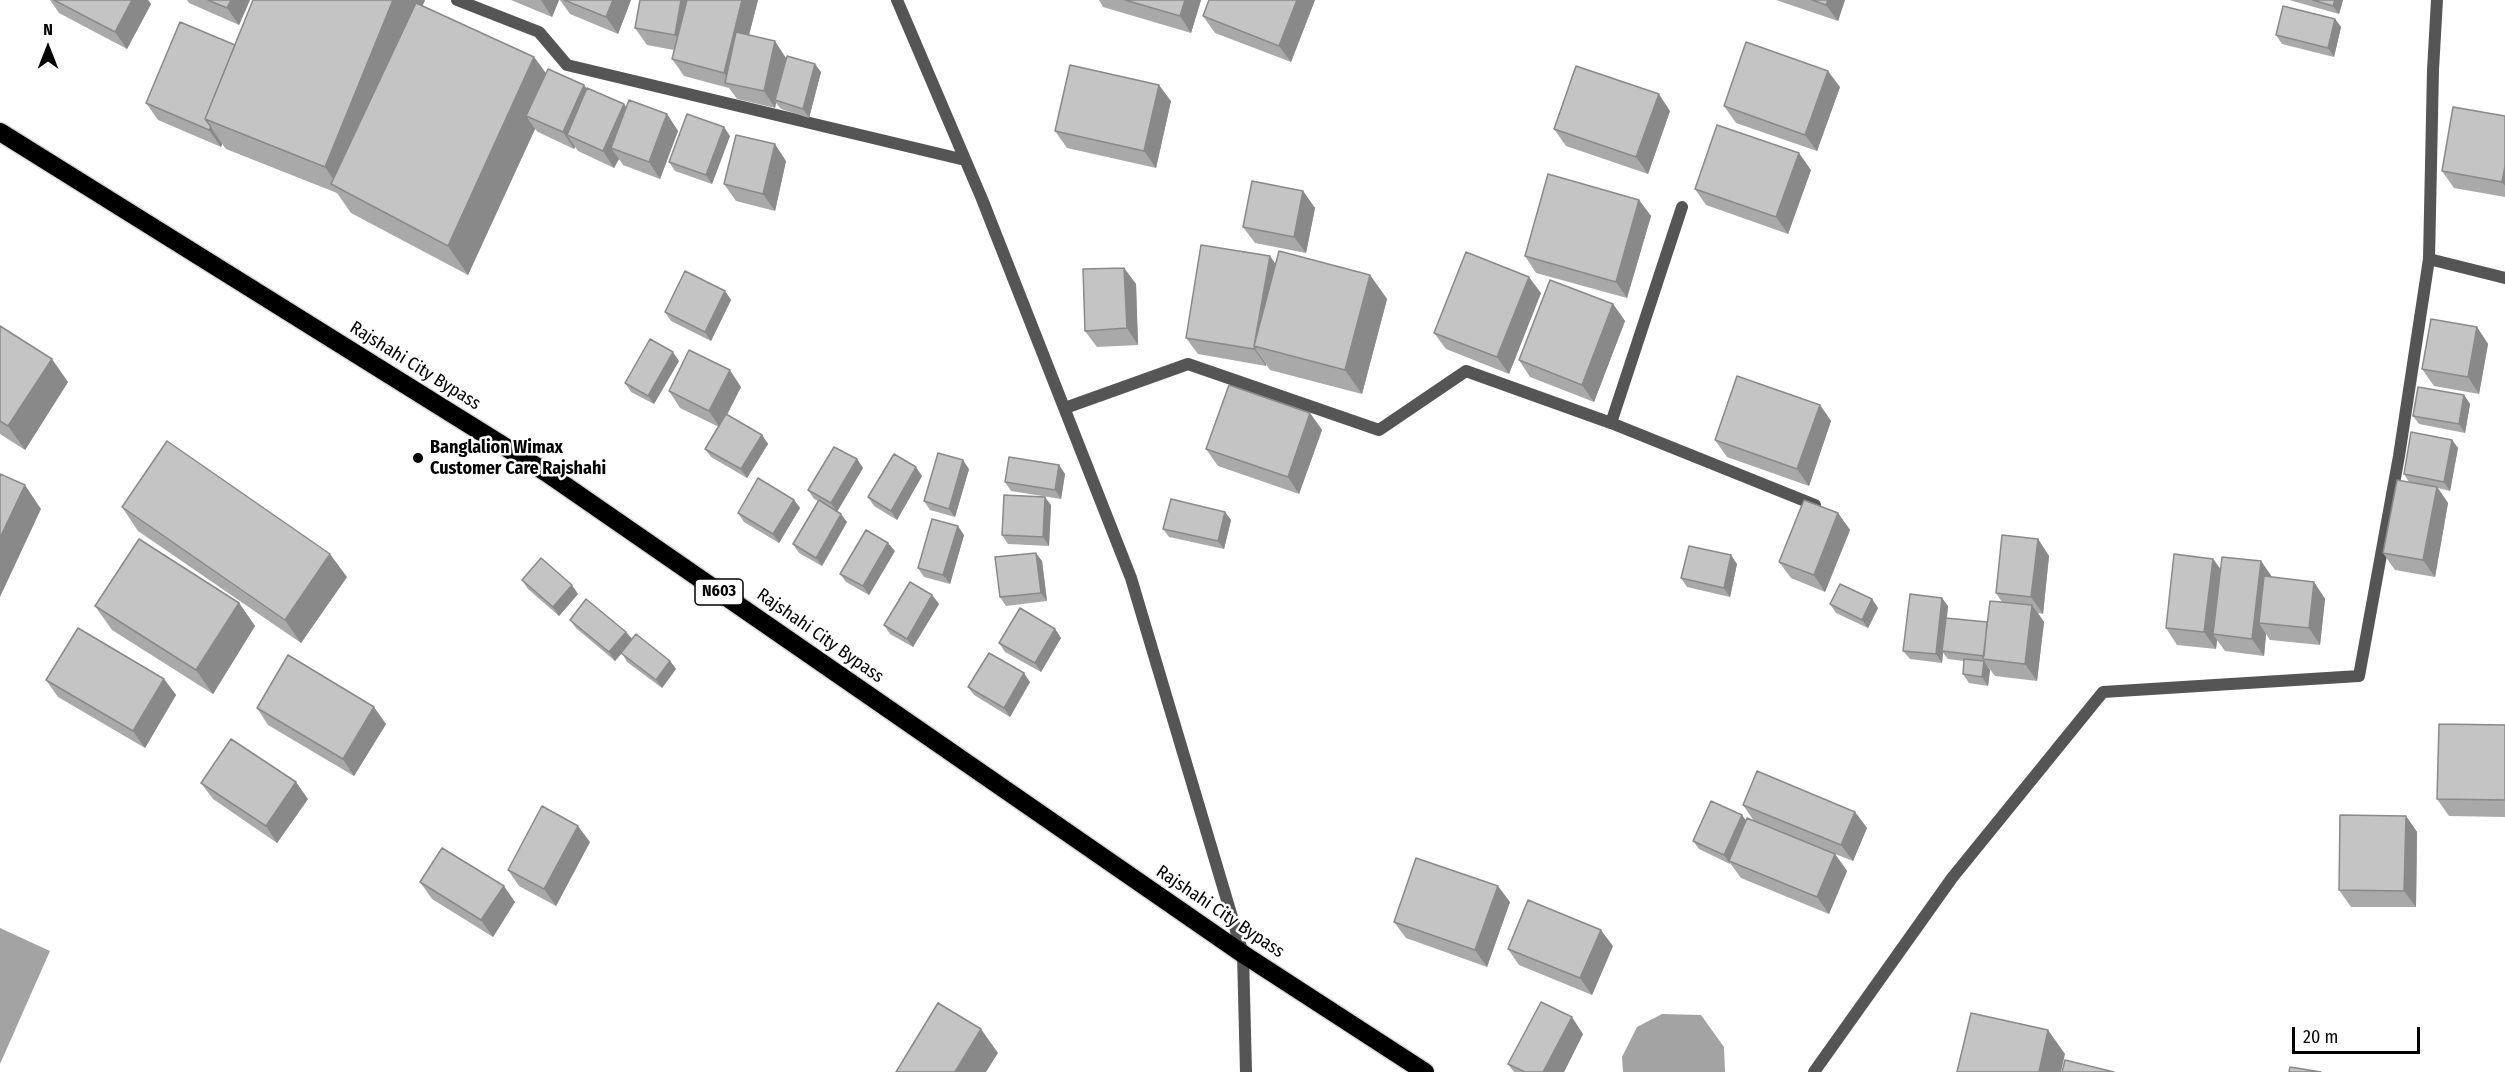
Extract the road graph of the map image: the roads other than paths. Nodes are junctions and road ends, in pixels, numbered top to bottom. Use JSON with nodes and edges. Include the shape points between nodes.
{"nodes":[{"id":1,"x":457,"y":0,"type":"edge"},
{"id":2,"x":897,"y":0,"type":"edge"},
{"id":3,"x":2437,"y":0,"type":"edge"},
{"id":4,"x":0,"y":132,"type":"edge"},
{"id":5,"x":965,"y":160,"type":"junction"},
{"id":6,"x":1682,"y":207,"type":"dead end"},
{"id":7,"x":2429,"y":259,"type":"junction"},
{"id":8,"x":2505,"y":278,"type":"edge"},
{"id":9,"x":1065,"y":408,"type":"junction"},
{"id":10,"x":1611,"y":423,"type":"junction"},
{"id":11,"x":1815,"y":505,"type":"edge"},
{"id":12,"x":1243,"y":954,"type":"junction"},
{"id":13,"x":1246,"y":1072,"type":"edge"},
{"id":14,"x":1425,"y":1072,"type":"edge"},
{"id":15,"x":1814,"y":1072,"type":"edge"}],
"edges":[{"from":1,"to":5,"type":"street","via":[[539,32],[567,65]]},
{"from":2,"to":5,"type":"street"},
{"from":3,"to":7,"type":"street"},
{"from":4,"to":12,"type":"highway","name":"Rajshahi City Bypass","number":"N603","via":[[547,473]]},
{"from":5,"to":9,"type":"street"},
{"from":6,"to":10,"type":"street"},
{"from":7,"to":8,"type":"street"},
{"from":7,"to":15,"type":"street","via":[[2399,456],[2359,676],[2103,692],[1952,878]]},
{"from":9,"to":10,"type":"street","via":[[1188,364],[1379,430],[1466,371]]},
{"from":9,"to":12,"type":"street","via":[[1131,578]]},
{"from":10,"to":11,"type":"street"},
{"from":12,"to":13,"type":"street"},
{"from":12,"to":14,"type":"highway","name":"Rajshahi City Bypass","number":"N603"}]}
